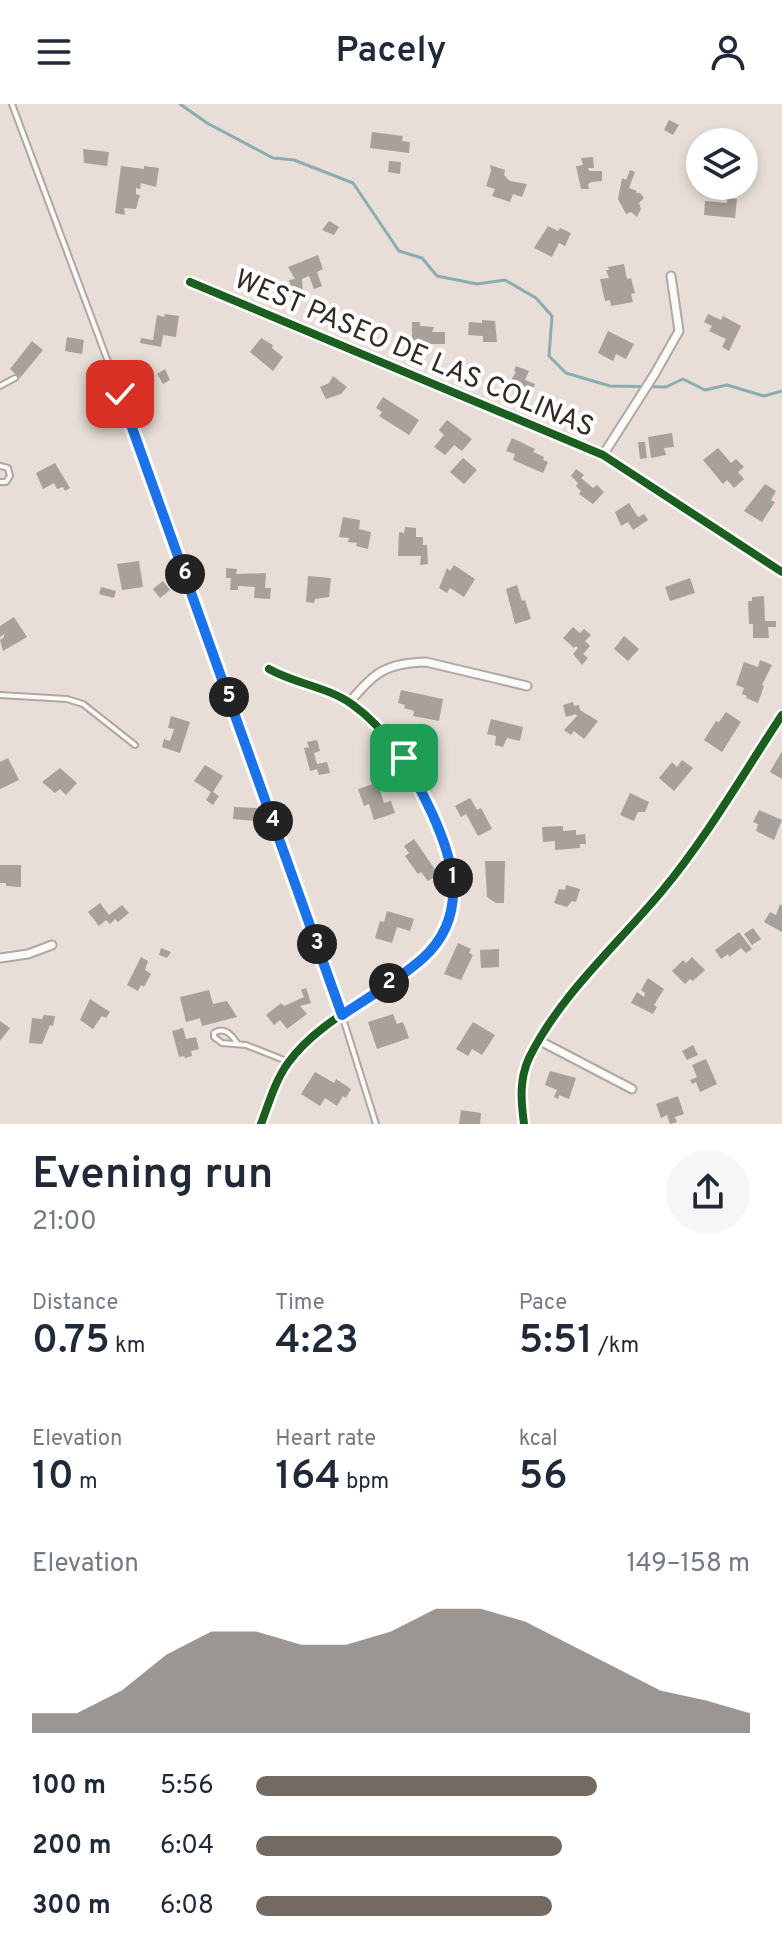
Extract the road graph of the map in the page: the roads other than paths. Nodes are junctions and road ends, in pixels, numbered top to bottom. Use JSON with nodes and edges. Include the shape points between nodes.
{"nodes":[{"id":1,"x":12,"y":104,"type":"edge"},
{"id":2,"x":671,"y":276,"type":"dead end"},
{"id":3,"x":190,"y":282,"type":"dead end"},
{"id":4,"x":15,"y":378,"type":"dead end"},
{"id":5,"x":0,"y":386,"type":"edge"},
{"id":6,"x":603,"y":455,"type":"junction"},
{"id":7,"x":0,"y":466,"type":"edge"},
{"id":8,"x":0,"y":482,"type":"edge"},
{"id":9,"x":781,"y":568,"type":"edge"},
{"id":10,"x":269,"y":669,"type":"dead end"},
{"id":11,"x":527,"y":686,"type":"dead end"},
{"id":12,"x":0,"y":695,"type":"edge"},
{"id":13,"x":350,"y":702,"type":"junction"},
{"id":14,"x":782,"y":715,"type":"edge"},
{"id":15,"x":135,"y":745,"type":"dead end"},
{"id":16,"x":52,"y":945,"type":"dead end"},
{"id":17,"x":0,"y":958,"type":"edge"},
{"id":18,"x":342,"y":1015,"type":"junction"},
{"id":19,"x":540,"y":1041,"type":"junction"},
{"id":20,"x":237,"y":1043,"type":"junction"},
{"id":21,"x":289,"y":1062,"type":"junction"},
{"id":22,"x":632,"y":1089,"type":"dead end"},
{"id":23,"x":261,"y":1124,"type":"edge"},
{"id":24,"x":376,"y":1124,"type":"edge"},
{"id":25,"x":524,"y":1124,"type":"edge"}],
"edges":[{"from":1,"to":18,"type":"lane"},
{"from":2,"to":6,"type":"street","via":[[679,331]]},
{"from":3,"to":6,"type":"street","name":"WEST PASEO DE LAS COLINAS"},
{"from":4,"to":5,"type":"lane"},
{"from":6,"to":9,"type":"street","name":"WEST PASEO DE LAS COLINAS"},
{"from":7,"to":8,"type":"lane","via":[[8,468],[10,476]]},
{"from":10,"to":13,"type":"street"},
{"from":11,"to":13,"type":"street","via":[[410,662],[384,668]]},
{"from":12,"to":15,"type":"lane","via":[[83,704]]},
{"from":13,"to":18,"type":"street","via":[[404,758],[449,854],[454,879],[449,920],[437,943],[412,967]]},
{"from":14,"to":19,"type":"street","via":[[663,889],[556,1013]]},
{"from":16,"to":17,"type":"street"},
{"from":18,"to":21,"type":"street"},
{"from":18,"to":24,"type":"lane"},
{"from":19,"to":22,"type":"street"},
{"from":19,"to":25,"type":"street","via":[[522,1081]]},
{"from":20,"to":20,"type":"lane","via":[[222,1043],[214,1033],[232,1034]]},
{"from":20,"to":21,"type":"lane"},
{"from":21,"to":23,"type":"street"}]}
